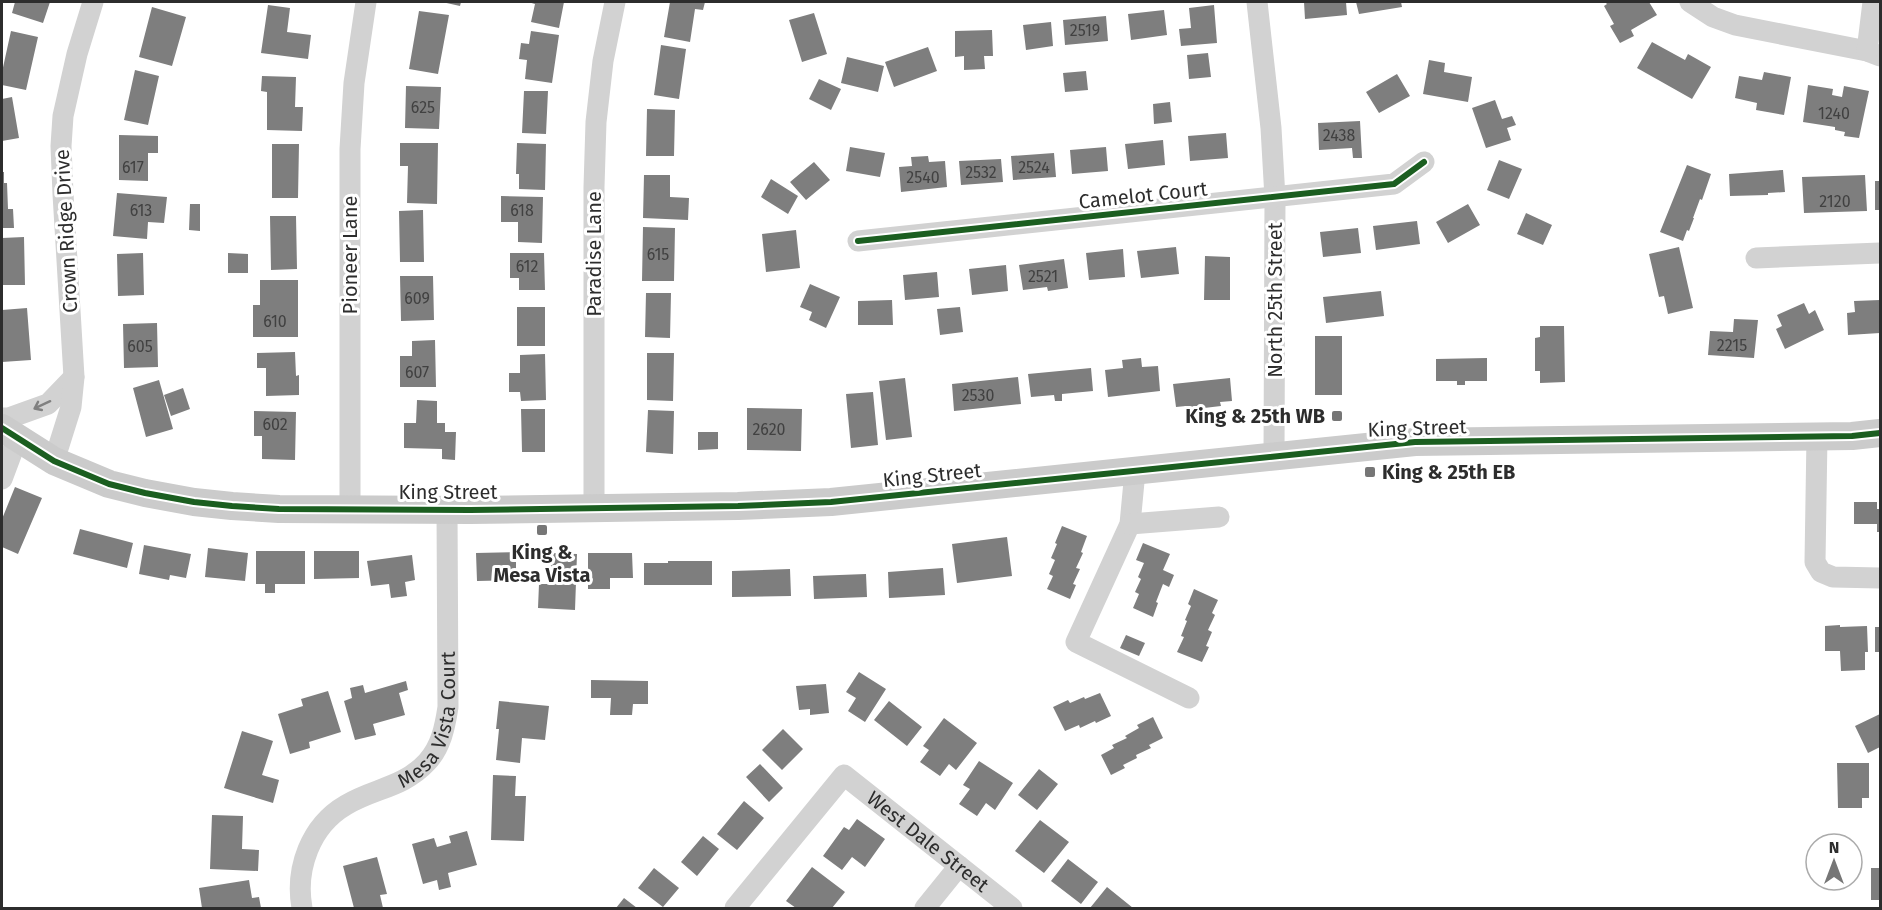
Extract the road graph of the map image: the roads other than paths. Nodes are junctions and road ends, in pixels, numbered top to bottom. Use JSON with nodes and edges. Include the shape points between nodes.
{"nodes":[{"id":1,"x":93,"y":2,"type":"edge"},
{"id":2,"x":366,"y":2,"type":"edge"},
{"id":3,"x":615,"y":2,"type":"edge"},
{"id":4,"x":1257,"y":2,"type":"edge"},
{"id":5,"x":1690,"y":2,"type":"edge"},
{"id":6,"x":1873,"y":2,"type":"edge"},
{"id":7,"x":1874,"y":54,"type":"edge"},
{"id":8,"x":1424,"y":162,"type":"dead end"},
{"id":9,"x":1275,"y":198,"type":"junction"},
{"id":10,"x":858,"y":241,"type":"dead end"},
{"id":11,"x":1881,"y":253,"type":"edge"},
{"id":12,"x":1756,"y":258,"type":"dead end"},
{"id":13,"x":74,"y":377,"type":"junction"},
{"id":14,"x":7,"y":428,"type":"edge"},
{"id":15,"x":1881,"y":434,"type":"edge"},
{"id":16,"x":1817,"y":436,"type":"junction"},
{"id":17,"x":1274,"y":456,"type":"junction"},
{"id":18,"x":54,"y":461,"type":"junction"},
{"id":19,"x":1136,"y":471,"type":"junction"},
{"id":20,"x":2,"y":479,"type":"edge"},
{"id":21,"x":594,"y":507,"type":"junction"},
{"id":22,"x":350,"y":509,"type":"junction"},
{"id":23,"x":447,"y":509,"type":"junction"},
{"id":24,"x":1219,"y":517,"type":"dead end"},
{"id":25,"x":1130,"y":524,"type":"junction"},
{"id":26,"x":1881,"y":578,"type":"edge"},
{"id":27,"x":1189,"y":698,"type":"dead end"},
{"id":28,"x":958,"y":866,"type":"junction"},
{"id":29,"x":302,"y":909,"type":"edge"},
{"id":30,"x":735,"y":909,"type":"edge"},
{"id":31,"x":925,"y":909,"type":"edge"},
{"id":32,"x":1012,"y":909,"type":"edge"}],
"edges":[{"from":1,"to":13,"type":"street","name":"Crown Ridge Drive","via":[[63,117],[63,195]]},
{"from":2,"to":22,"type":"street","name":"Pioneer Lane","via":[[354,83],[350,149]]},
{"from":3,"to":21,"type":"street","name":"Paradise Lane","via":[[596,122]]},
{"from":4,"to":9,"type":"street","name":"North 25th Street"},
{"from":5,"to":7,"type":"street","via":[[1735,25]]},
{"from":6,"to":7,"type":"street"},
{"from":8,"to":9,"type":"street","name":"Camelot Court","via":[[1394,184]]},
{"from":9,"to":10,"type":"street","name":"Camelot Court"},
{"from":9,"to":17,"type":"street","name":"North 25th Street"},
{"from":11,"to":12,"type":"street"},
{"from":13,"to":14,"type":"street","one_way":true,"via":[[48,404],[9,418]]},
{"from":13,"to":18,"type":"street","name":"Crown Ridge Drive","via":[[71,407]]},
{"from":14,"to":18,"type":"street","name":"King Street"},
{"from":14,"to":20,"type":"street"},
{"from":15,"to":16,"type":"street","name":"King Street"},
{"from":16,"to":17,"type":"street","name":"King Street","via":[[1415,442]]},
{"from":16,"to":26,"type":"street","via":[[1815,562],[1821,572],[1833,577]]},
{"from":17,"to":19,"type":"street","name":"King Street"},
{"from":18,"to":22,"type":"street","name":"King Street","via":[[110,484],[194,502],[279,509]]},
{"from":19,"to":21,"type":"street","name":"King Street","via":[[831,502],[738,507]]},
{"from":19,"to":25,"type":"street"},
{"from":21,"to":23,"type":"street","name":"King Street"},
{"from":22,"to":23,"type":"street","name":"King Street"},
{"from":23,"to":29,"type":"street","name":"Mesa Vista Court","via":[[448,707],[438,746],[427,762],[397,785],[346,804],[331,815],[309,845],[302,864]]},
{"from":24,"to":25,"type":"street"},
{"from":25,"to":27,"type":"street","via":[[1076,642]]},
{"from":28,"to":30,"type":"street","name":"West Dale Street","via":[[844,775]]},
{"from":28,"to":31,"type":"street"},
{"from":28,"to":32,"type":"street","name":"West Dale Street"}]}
